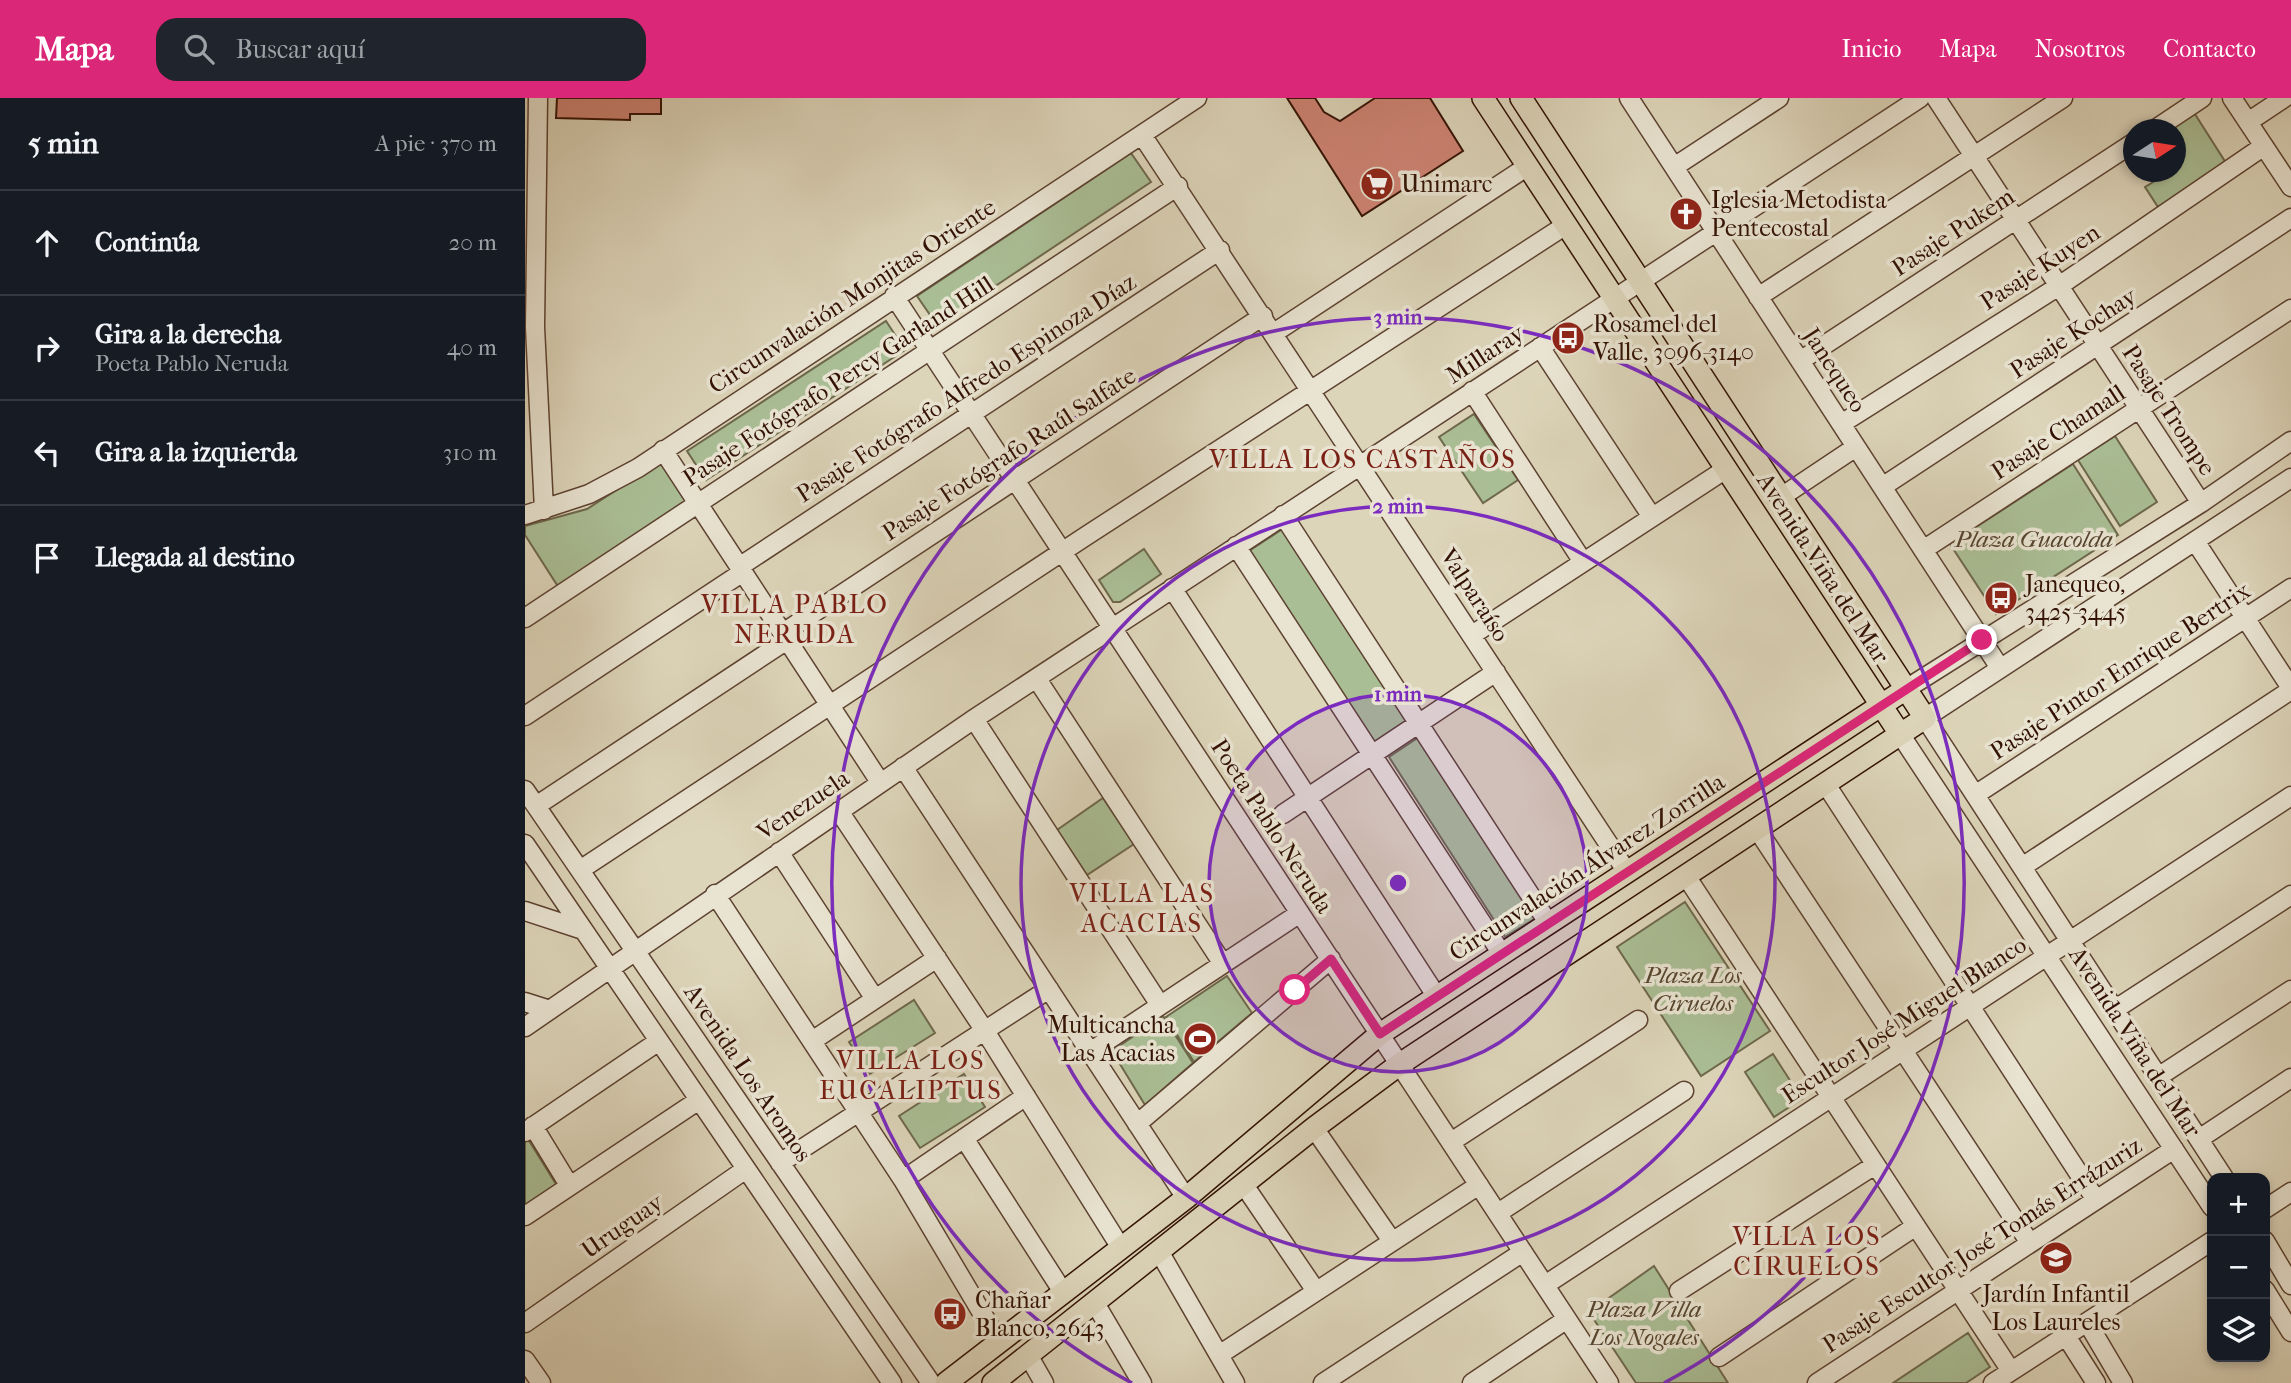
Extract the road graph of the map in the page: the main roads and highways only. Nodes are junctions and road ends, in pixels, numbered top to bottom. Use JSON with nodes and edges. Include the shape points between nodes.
{"nodes":[{"id":1,"x":1483,"y":98,"type":"edge"},
{"id":2,"x":1521,"y":98,"type":"edge"},
{"id":3,"x":1906,"y":690,"type":"junction"},
{"id":4,"x":1882,"y":706,"type":"junction"},
{"id":5,"x":1900,"y":734,"type":"junction"},
{"id":6,"x":946,"y":1383,"type":"edge"},
{"id":7,"x":993,"y":1383,"type":"edge"}],
"edges":[{"from":1,"to":4,"type":"main road","name":"Avenida Viña del Mar"},
{"from":2,"to":3,"type":"main road","name":"Avenida Viña del Mar"},
{"from":3,"to":4,"type":"main road","name":"Circunvalación Álvarez Zorrilla"},
{"from":3,"to":5,"type":"main road","name":"Avenida Viña del Mar","via":[[1925,718]]},
{"from":4,"to":5,"type":"main road","name":"Avenida Viña del Mar"},
{"from":4,"to":6,"type":"main road","name":"Circunvalación Álvarez Zorrilla","via":[[1380,1034],[1186,1198]]},
{"from":5,"to":7,"type":"main road","via":[[1400,1064]]}]}
